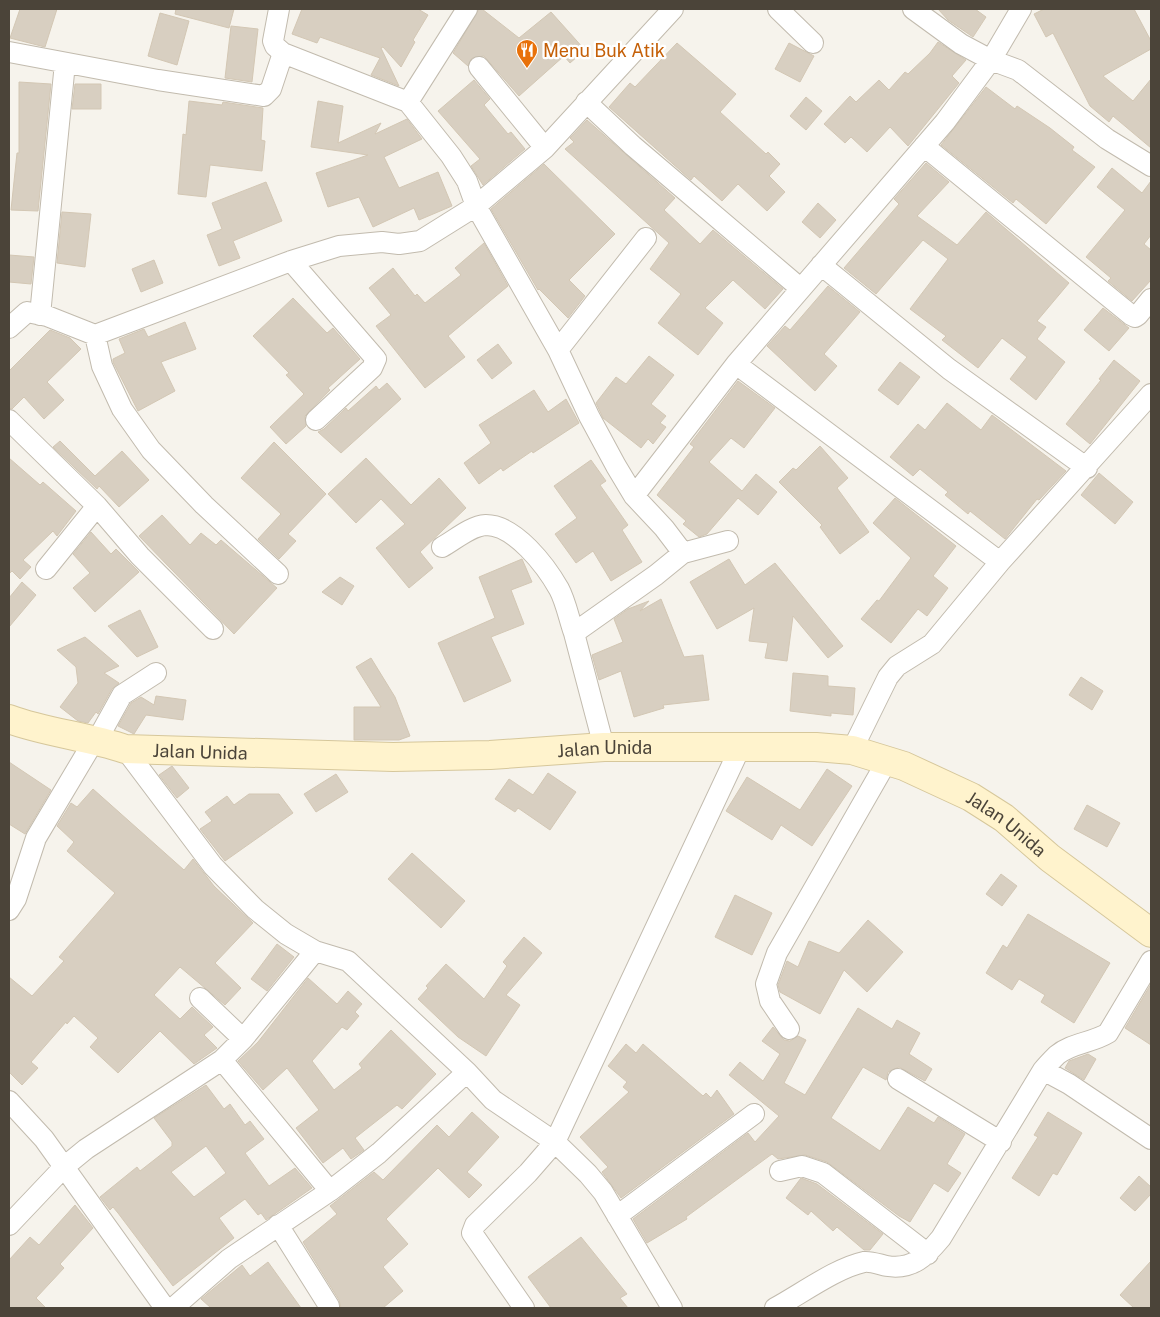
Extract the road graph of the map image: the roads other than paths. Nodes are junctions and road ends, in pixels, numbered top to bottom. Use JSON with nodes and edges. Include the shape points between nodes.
{"nodes":[{"id":1,"x":279,"y":9,"type":"edge"},
{"id":2,"x":467,"y":9,"type":"edge"},
{"id":3,"x":673,"y":9,"type":"edge"},
{"id":4,"x":778,"y":9,"type":"edge"},
{"id":5,"x":913,"y":9,"type":"edge"},
{"id":6,"x":1020,"y":9,"type":"edge"},
{"id":7,"x":813,"y":43,"type":"dead end"},
{"id":8,"x":9,"y":52,"type":"edge"},
{"id":9,"x":283,"y":53,"type":"junction"},
{"id":10,"x":991,"y":60,"type":"junction"},
{"id":11,"x":65,"y":63,"type":"junction"},
{"id":12,"x":479,"y":67,"type":"dead end"},
{"id":13,"x":408,"y":102,"type":"junction"},
{"id":14,"x":586,"y":102,"type":"junction"},
{"id":15,"x":924,"y":146,"type":"junction"},
{"id":16,"x":545,"y":148,"type":"junction"},
{"id":17,"x":1151,"y":166,"type":"edge"},
{"id":18,"x":476,"y":206,"type":"junction"},
{"id":19,"x":646,"y":238,"type":"dead end"},
{"id":20,"x":291,"y":261,"type":"junction"},
{"id":21,"x":821,"y":265,"type":"junction"},
{"id":22,"x":800,"y":288,"type":"junction"},
{"id":23,"x":1151,"y":299,"type":"edge"},
{"id":24,"x":40,"y":315,"type":"junction"},
{"id":25,"x":9,"y":328,"type":"edge"},
{"id":26,"x":95,"y":335,"type":"junction"},
{"id":27,"x":558,"y":350,"type":"junction"},
{"id":28,"x":736,"y":364,"type":"junction"},
{"id":29,"x":1151,"y":394,"type":"edge"},
{"id":30,"x":9,"y":420,"type":"edge"},
{"id":31,"x":316,"y":420,"type":"dead end"},
{"id":32,"x":1087,"y":468,"type":"junction"},
{"id":33,"x":634,"y":496,"type":"junction"},
{"id":34,"x":97,"y":506,"type":"junction"},
{"id":35,"x":728,"y":541,"type":"dead end"},
{"id":36,"x":442,"y":548,"type":"dead end"},
{"id":37,"x":683,"y":553,"type":"junction"},
{"id":38,"x":1000,"y":562,"type":"junction"},
{"id":39,"x":46,"y":569,"type":"dead end"},
{"id":40,"x":278,"y":574,"type":"dead end"},
{"id":41,"x":213,"y":629,"type":"dead end"},
{"id":42,"x":574,"y":633,"type":"junction"},
{"id":43,"x":156,"y":673,"type":"dead end"},
{"id":44,"x":9,"y":719,"type":"edge"},
{"id":45,"x":94,"y":739,"type":"junction"},
{"id":46,"x":604,"y":747,"type":"junction"},
{"id":47,"x":740,"y":748,"type":"junction"},
{"id":48,"x":125,"y":749,"type":"junction"},
{"id":49,"x":852,"y":750,"type":"junction"},
{"id":50,"x":887,"y":761,"type":"junction"},
{"id":51,"x":9,"y":910,"type":"edge"},
{"id":52,"x":1151,"y":933,"type":"edge"},
{"id":53,"x":315,"y":951,"type":"junction"},
{"id":54,"x":1151,"y":960,"type":"edge"},
{"id":55,"x":200,"y":998,"type":"dead end"},
{"id":56,"x":789,"y":1029,"type":"dead end"},
{"id":57,"x":243,"y":1039,"type":"junction"},
{"id":58,"x":222,"y":1060,"type":"junction"},
{"id":59,"x":1043,"y":1070,"type":"junction"},
{"id":60,"x":467,"y":1072,"type":"junction"},
{"id":61,"x":898,"y":1079,"type":"dead end"},
{"id":62,"x":9,"y":1102,"type":"edge"},
{"id":63,"x":754,"y":1114,"type":"dead end"},
{"id":64,"x":1151,"y":1139,"type":"edge"},
{"id":65,"x":555,"y":1142,"type":"junction"},
{"id":66,"x":1001,"y":1142,"type":"junction"},
{"id":67,"x":64,"y":1167,"type":"junction"},
{"id":68,"x":780,"y":1171,"type":"dead end"},
{"id":69,"x":330,"y":1191,"type":"junction"},
{"id":70,"x":616,"y":1216,"type":"junction"},
{"id":71,"x":9,"y":1225,"type":"edge"},
{"id":72,"x":278,"y":1226,"type":"junction"},
{"id":73,"x":928,"y":1254,"type":"junction"},
{"id":74,"x":329,"y":1306,"type":"dead end"},
{"id":75,"x":165,"y":1308,"type":"edge"},
{"id":76,"x":173,"y":1308,"type":"edge"},
{"id":77,"x":524,"y":1308,"type":"edge"},
{"id":78,"x":672,"y":1308,"type":"edge"},
{"id":79,"x":775,"y":1308,"type":"edge"}],
"edges":[{"from":1,"to":9,"type":"street","via":[[273,41]]},
{"from":2,"to":13,"type":"street"},
{"from":3,"to":14,"type":"street"},
{"from":4,"to":7,"type":"street"},
{"from":5,"to":10,"type":"street","via":[[961,44]]},
{"from":6,"to":10,"type":"street"},
{"from":8,"to":11,"type":"street"},
{"from":9,"to":11,"type":"street","via":[[271,89],[264,96]]},
{"from":9,"to":13,"type":"street"},
{"from":10,"to":15,"type":"street"},
{"from":10,"to":17,"type":"street","via":[[1018,70],[1107,139]]},
{"from":11,"to":24,"type":"street"},
{"from":12,"to":16,"type":"street"},
{"from":13,"to":18,"type":"street","via":[[451,156],[467,181]]},
{"from":14,"to":16,"type":"street"},
{"from":14,"to":22,"type":"street"},
{"from":15,"to":21,"type":"street"},
{"from":15,"to":23,"type":"street","via":[[1131,316],[1138,315]]},
{"from":16,"to":18,"type":"street"},
{"from":18,"to":20,"type":"street","via":[[420,241],[339,246]]},
{"from":18,"to":27,"type":"street"},
{"from":19,"to":27,"type":"street"},
{"from":20,"to":26,"type":"street"},
{"from":20,"to":31,"type":"street","via":[[376,359],[372,368]]},
{"from":21,"to":22,"type":"street"},
{"from":21,"to":32,"type":"street","via":[[949,369]]},
{"from":22,"to":28,"type":"street"},
{"from":24,"to":25,"type":"street","via":[[27,312]]},
{"from":24,"to":26,"type":"street"},
{"from":26,"to":40,"type":"street","via":[[102,366],[122,409],[151,450]]},
{"from":27,"to":33,"type":"street","via":[[588,416]]},
{"from":28,"to":33,"type":"street"},
{"from":28,"to":38,"type":"street"},
{"from":29,"to":32,"type":"street"},
{"from":30,"to":34,"type":"street"},
{"from":32,"to":38,"type":"street"},
{"from":33,"to":37,"type":"street"},
{"from":34,"to":39,"type":"street"},
{"from":34,"to":41,"type":"street","via":[[140,556]]},
{"from":35,"to":37,"type":"street"},
{"from":36,"to":42,"type":"street","via":[[474,528],[487,525],[508,532],[533,552],[559,590]]},
{"from":37,"to":42,"type":"street"},
{"from":38,"to":49,"type":"street","via":[[932,644],[897,666],[888,677]]},
{"from":42,"to":46,"type":"street"},
{"from":43,"to":45,"type":"street","via":[[122,695],[101,733]]},
{"from":44,"to":45,"type":"street","name":"Jalan Unida","via":[[31,728]]},
{"from":45,"to":48,"type":"street","name":"Jalan Unida"},
{"from":45,"to":51,"type":"street","via":[[36,838],[16,899]]},
{"from":46,"to":47,"type":"street","name":"Jalan Unida"},
{"from":46,"to":48,"type":"street","name":"Jalan Unida","via":[[490,755],[393,757]]},
{"from":47,"to":49,"type":"street","name":"Jalan Unida"},
{"from":47,"to":65,"type":"street"},
{"from":48,"to":53,"type":"street","via":[[213,866],[255,909],[286,934]]},
{"from":49,"to":50,"type":"street","name":"Jalan Unida"},
{"from":50,"to":52,"type":"street","name":"Jalan Unida","via":[[936,779],[1004,818],[1050,858]]},
{"from":50,"to":56,"type":"street","via":[[777,953],[766,984],[770,1001]]},
{"from":53,"to":57,"type":"street"},
{"from":53,"to":60,"type":"street","via":[[348,961]]},
{"from":54,"to":59,"type":"street","via":[[1108,1033],[1058,1054]]},
{"from":55,"to":57,"type":"street"},
{"from":57,"to":58,"type":"street"},
{"from":58,"to":67,"type":"street","via":[[86,1149]]},
{"from":58,"to":69,"type":"street"},
{"from":59,"to":64,"type":"street"},
{"from":59,"to":66,"type":"street"},
{"from":60,"to":65,"type":"street","via":[[493,1100]]},
{"from":60,"to":69,"type":"street","via":[[379,1153]]},
{"from":61,"to":66,"type":"street"},
{"from":62,"to":67,"type":"street","via":[[44,1139]]},
{"from":63,"to":70,"type":"street"},
{"from":65,"to":70,"type":"street","via":[[603,1192]]},
{"from":65,"to":77,"type":"street","via":[[472,1234]]},
{"from":66,"to":73,"type":"street"},
{"from":67,"to":71,"type":"street"},
{"from":67,"to":75,"type":"street"},
{"from":68,"to":73,"type":"street","via":[[802,1166],[823,1173]]},
{"from":69,"to":72,"type":"street"},
{"from":70,"to":78,"type":"street"},
{"from":72,"to":74,"type":"street"},
{"from":72,"to":76,"type":"street","via":[[229,1259]]},
{"from":73,"to":79,"type":"street","via":[[916,1264],[899,1268],[866,1262],[829,1276]]}]}
